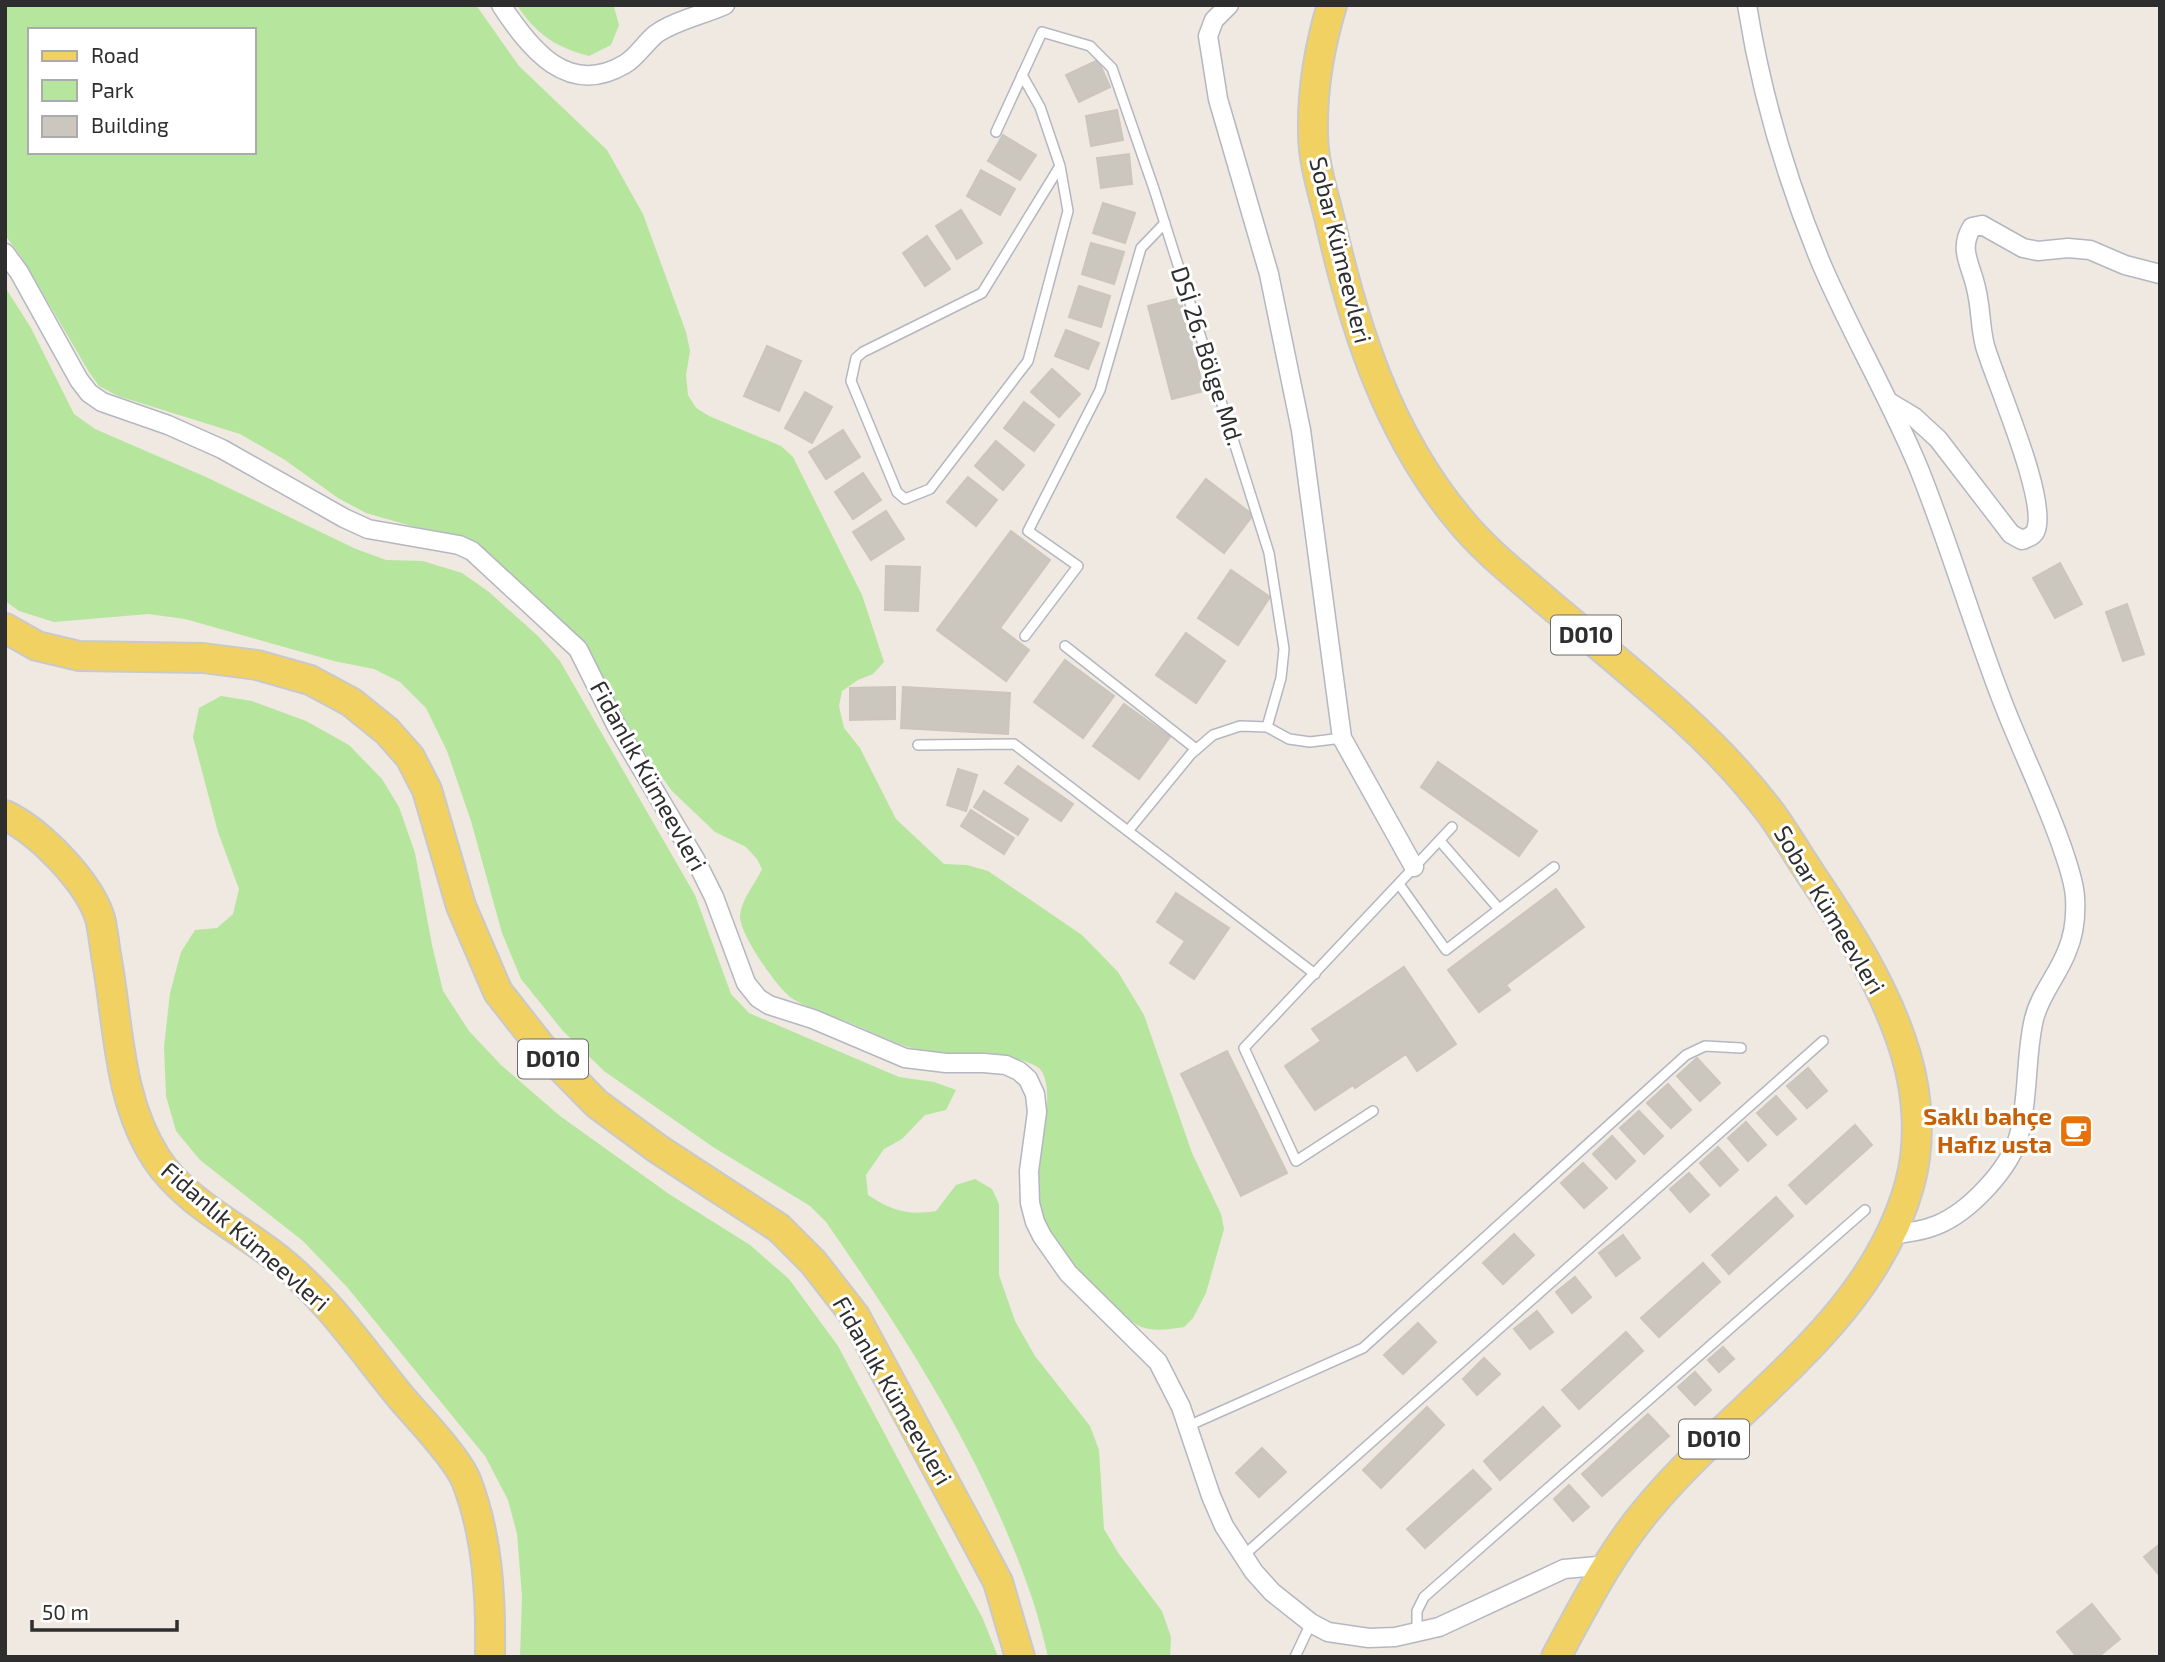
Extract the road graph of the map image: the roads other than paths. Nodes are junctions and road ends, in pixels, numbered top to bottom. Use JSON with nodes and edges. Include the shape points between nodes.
{"nodes":[{"id":1,"x":501,"y":5,"type":"edge"},
{"id":2,"x":725,"y":5,"type":"edge"},
{"id":3,"x":1229,"y":5,"type":"edge"},
{"id":4,"x":1332,"y":5,"type":"edge"},
{"id":5,"x":1746,"y":5,"type":"edge"},
{"id":6,"x":1022,"y":75,"type":"junction"},
{"id":7,"x":996,"y":132,"type":"dead end"},
{"id":8,"x":1060,"y":166,"type":"junction"},
{"id":9,"x":1165,"y":223,"type":"junction"},
{"id":10,"x":5,"y":253,"type":"edge"},
{"id":11,"x":2160,"y":274,"type":"edge"},
{"id":12,"x":1889,"y":402,"type":"junction"},
{"id":13,"x":5,"y":628,"type":"edge"},
{"id":14,"x":1025,"y":636,"type":"dead end"},
{"id":15,"x":1065,"y":646,"type":"dead end"},
{"id":16,"x":1266,"y":727,"type":"junction"},
{"id":17,"x":1342,"y":738,"type":"junction"},
{"id":18,"x":918,"y":745,"type":"dead end"},
{"id":19,"x":1196,"y":749,"type":"junction"},
{"id":20,"x":5,"y":815,"type":"edge"},
{"id":21,"x":1452,"y":827,"type":"dead end"},
{"id":22,"x":1128,"y":831,"type":"junction"},
{"id":23,"x":1440,"y":841,"type":"junction"},
{"id":24,"x":1414,"y":867,"type":"junction"},
{"id":25,"x":1554,"y":867,"type":"dead end"},
{"id":26,"x":1399,"y":884,"type":"junction"},
{"id":27,"x":1499,"y":909,"type":"junction"},
{"id":28,"x":1315,"y":974,"type":"junction"},
{"id":29,"x":1823,"y":1041,"type":"dead end"},
{"id":30,"x":1741,"y":1048,"type":"dead end"},
{"id":31,"x":1373,"y":1111,"type":"dead end"},
{"id":32,"x":1865,"y":1210,"type":"dead end"},
{"id":33,"x":1890,"y":1236,"type":"junction"},
{"id":34,"x":1188,"y":1426,"type":"junction"},
{"id":35,"x":1243,"y":1556,"type":"junction"},
{"id":36,"x":1609,"y":1565,"type":"junction"},
{"id":37,"x":1311,"y":1623,"type":"junction"},
{"id":38,"x":1417,"y":1633,"type":"junction"},
{"id":39,"x":490,"y":1657,"type":"edge"},
{"id":40,"x":1020,"y":1657,"type":"edge"},
{"id":41,"x":1295,"y":1657,"type":"edge"},
{"id":42,"x":1556,"y":1657,"type":"edge"}],
"edges":[{"from":1,"to":2,"type":"street","via":[[543,58],[584,76],[627,63],[656,35]]},
{"from":3,"to":17,"type":"street","via":[[1214,20],[1208,36],[1219,99],[1269,274],[1301,430]]},
{"from":4,"to":33,"type":"main road","name":"Sobar Kümeevleri","number":"D010","via":[[1314,87],[1313,140],[1343,279],[1368,358],[1399,428],[1429,482],[1463,525],[1507,569],[1684,719],[1732,768],[1770,812],[1840,918],[1896,1026],[1914,1090],[1916,1150]]},
{"from":5,"to":12,"type":"street","via":[[1757,69],[1790,179],[1821,262]]},
{"from":6,"to":7,"type":"lane"},
{"from":6,"to":8,"type":"lane","via":[[1040,107]]},
{"from":6,"to":9,"type":"lane","name":"DSİ 26. Bölge Md.","via":[[1042,32],[1090,46],[1112,68]]},
{"from":8,"to":8,"type":"lane","via":[[1068,211],[1028,361],[930,489],[905,499],[897,492],[850,381],[856,358],[982,293]]},
{"from":9,"to":14,"type":"lane","via":[[1141,248],[1100,390],[1028,531],[1078,566]]},
{"from":9,"to":16,"type":"lane","name":"DSİ 26. Bölge Md.","via":[[1269,553],[1284,649],[1281,678]]},
{"from":10,"to":34,"type":"street","name":"Fidanlık Kümeevleri","via":[[89,393],[222,449],[368,529],[472,551],[578,649],[617,727],[695,859],[746,983],[758,998],[905,1058],[1006,1065],[1028,1079],[1037,1112],[1029,1171],[1035,1222],[1068,1273],[1158,1362]]},
{"from":11,"to":12,"type":"street","via":[[2090,250],[2023,248],[1982,225],[1972,227],[1965,239],[1984,342],[2034,495],[2038,520],[2030,538],[2022,540],[2011,534],[1938,439]]},
{"from":12,"to":33,"type":"street","via":[[2055,827],[2075,896],[2067,951],[2034,1018],[2022,1120],[2011,1155],[1982,1192],[1956,1215],[1921,1230]]},
{"from":13,"to":40,"type":"main road","name":"Fidanlık Kümeevleri","number":"D010","via":[[37,646],[79,656],[203,658],[257,665],[310,680],[351,702],[387,731],[410,757],[426,790],[460,906],[498,992],[542,1048],[597,1104],[779,1228],[813,1262],[855,1316],[998,1582]]},
{"from":15,"to":19,"type":"lane"},
{"from":16,"to":17,"type":"lane","via":[[1289,739]]},
{"from":16,"to":19,"type":"lane","via":[[1240,726],[1213,735]]},
{"from":17,"to":24,"type":"street"},
{"from":18,"to":22,"type":"lane","via":[[1014,744]]},
{"from":19,"to":22,"type":"lane"},
{"from":20,"to":39,"type":"main road","name":"Fidanlık Kümeevleri","via":[[51,848],[74,873],[99,917],[120,1061],[135,1118],[157,1160],[187,1192],[281,1261],[316,1293],[465,1477],[481,1525],[488,1572]]},
{"from":21,"to":23,"type":"lane"},
{"from":22,"to":28,"type":"lane"},
{"from":23,"to":24,"type":"lane"},
{"from":23,"to":27,"type":"lane"},
{"from":24,"to":26,"type":"lane"},
{"from":25,"to":27,"type":"lane"},
{"from":26,"to":27,"type":"lane","via":[[1446,950]]},
{"from":26,"to":28,"type":"lane"},
{"from":28,"to":31,"type":"lane","via":[[1244,1048],[1296,1161]]},
{"from":29,"to":35,"type":"lane"},
{"from":30,"to":34,"type":"lane","via":[[1704,1046],[1686,1055],[1363,1348]]},
{"from":32,"to":38,"type":"lane","via":[[1424,1597],[1417,1611]]},
{"from":33,"to":36,"type":"main road","number":"D010","via":[[1852,1299],[1667,1486]]},
{"from":34,"to":35,"type":"street","name":"Fidanlık Kümeevleri","via":[[1211,1496]]},
{"from":35,"to":37,"type":"street","name":"Fidanlık Kümeevleri","via":[[1272,1592]]},
{"from":36,"to":38,"type":"street","name":"Fidanlık Kümeevleri","via":[[1564,1569]]},
{"from":36,"to":42,"type":"main road","number":"D010"},
{"from":37,"to":38,"type":"street","name":"Fidanlık Kümeevleri","via":[[1328,1632],[1369,1638]]},
{"from":37,"to":41,"type":"lane"}]}
